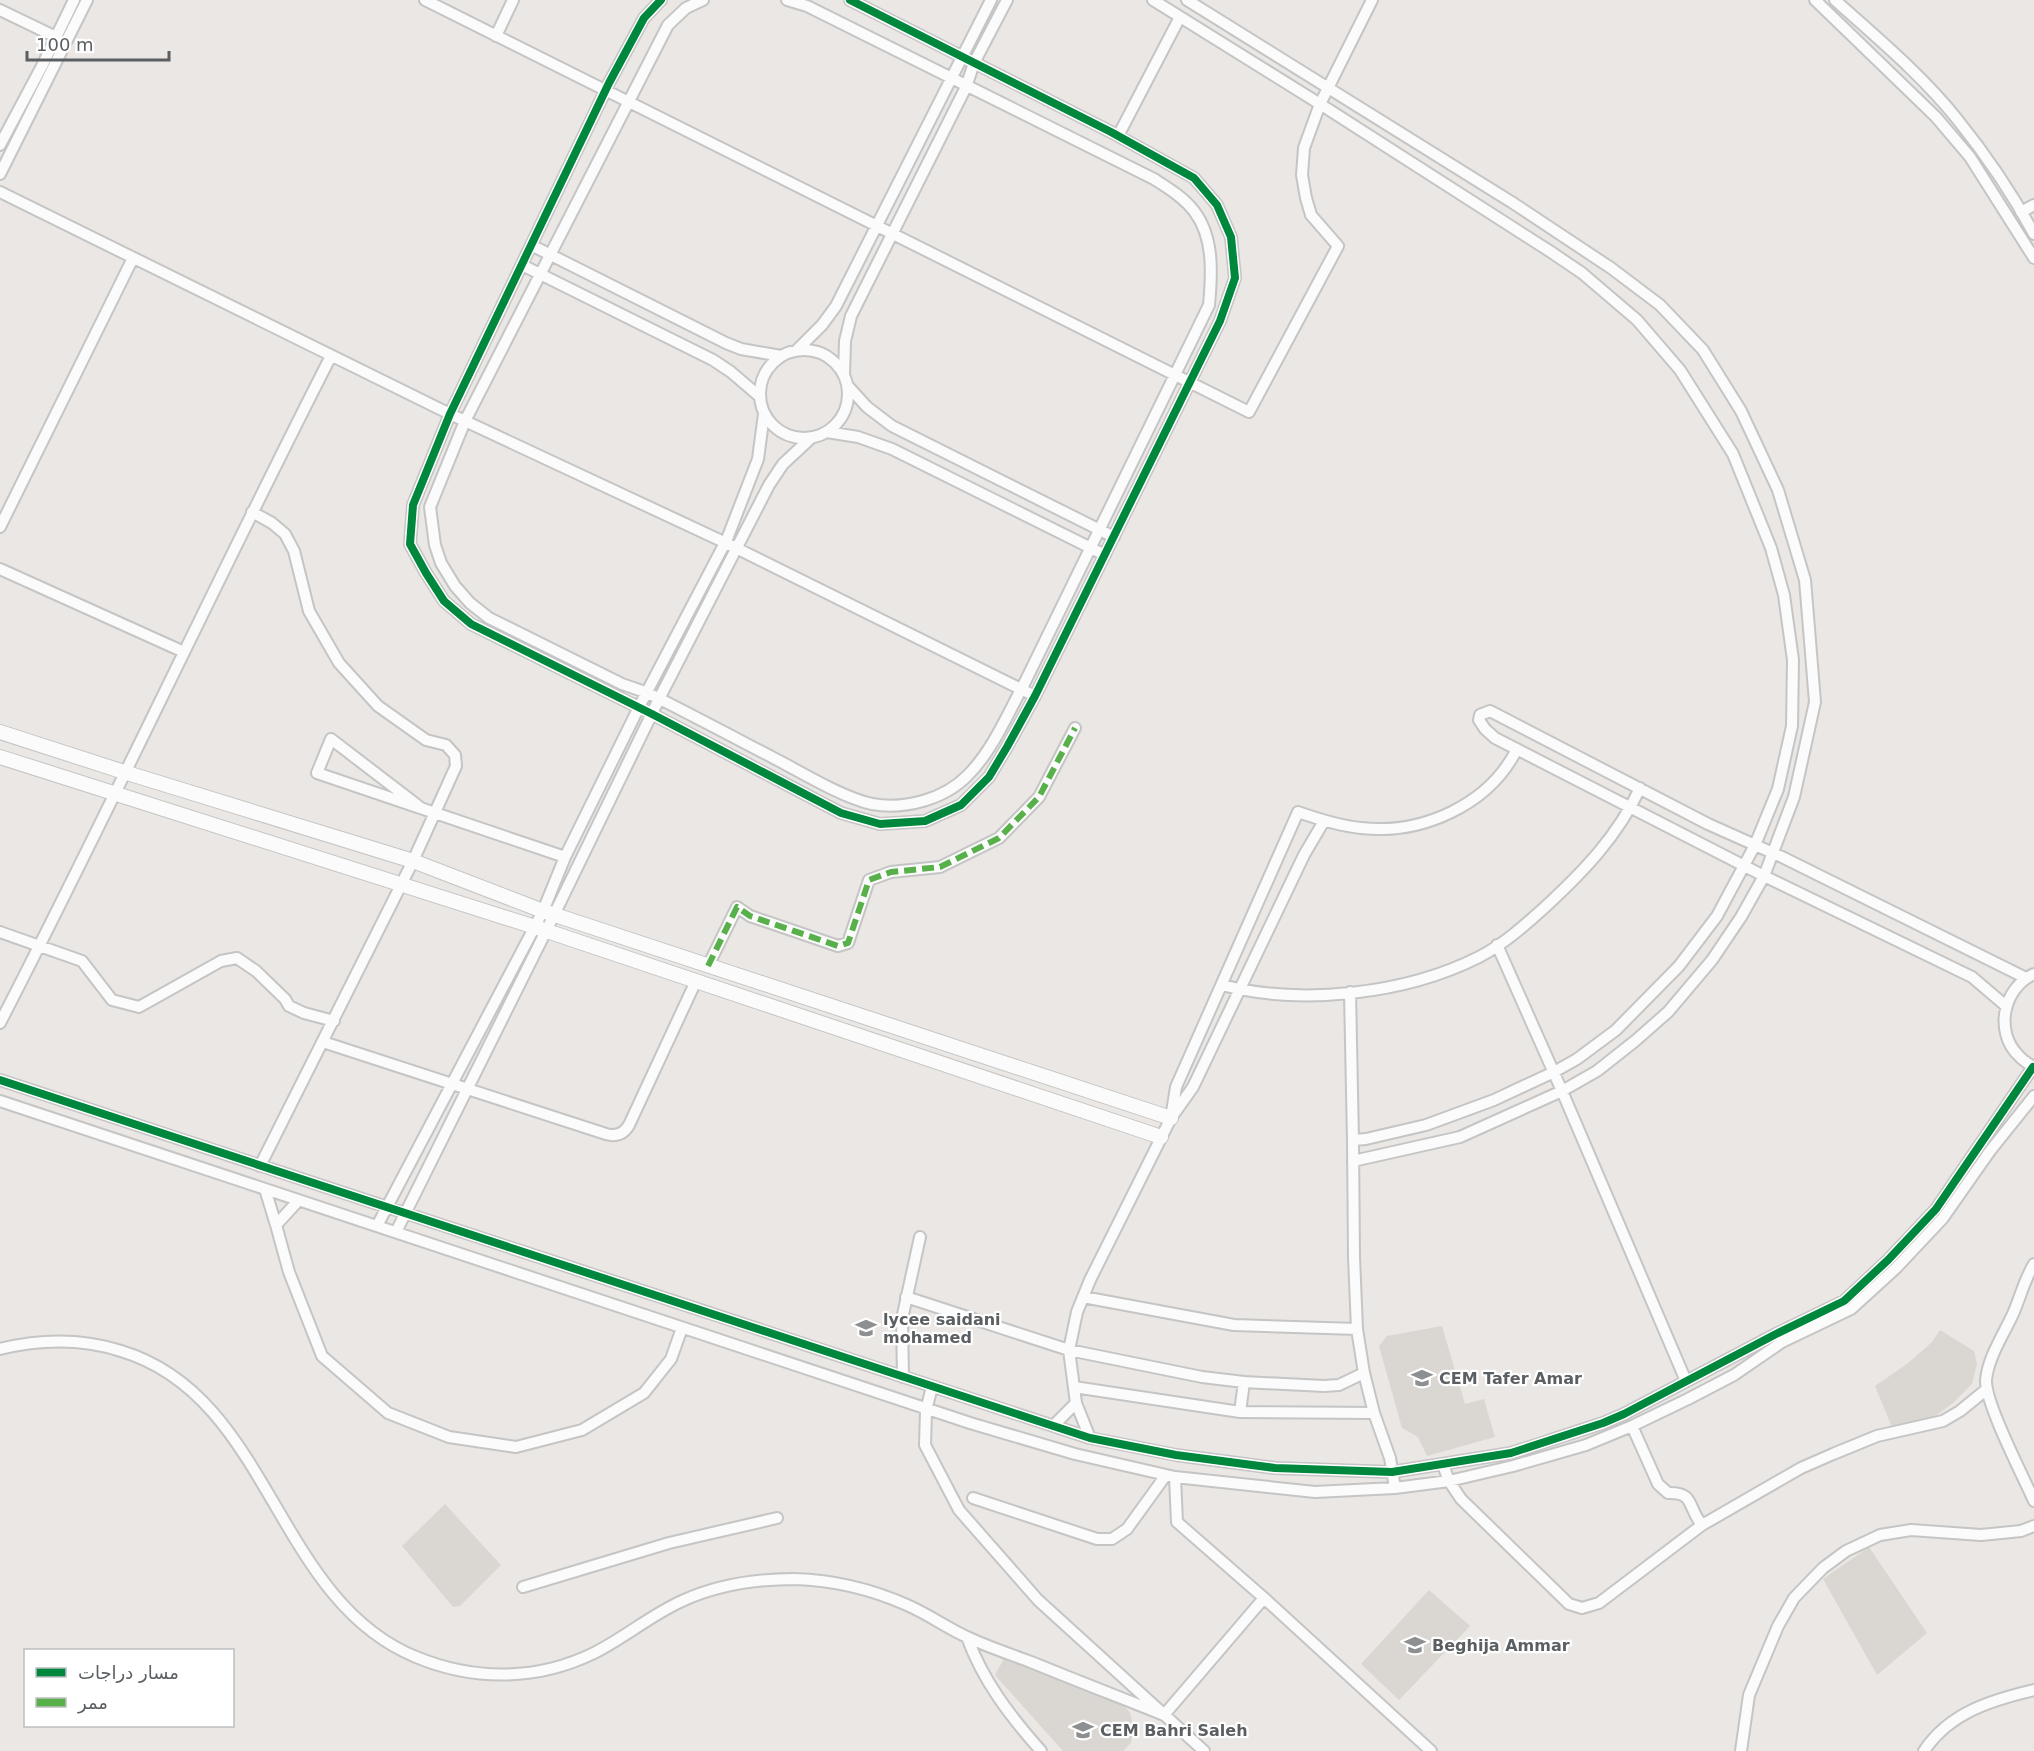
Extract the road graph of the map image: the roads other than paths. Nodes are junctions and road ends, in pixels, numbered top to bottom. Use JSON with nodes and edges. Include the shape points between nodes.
{"nodes":[{"id":1,"x":74,"y":0,"type":"edge"},
{"id":2,"x":87,"y":0,"type":"edge"},
{"id":3,"x":425,"y":0,"type":"edge"},
{"id":4,"x":513,"y":0,"type":"edge"},
{"id":5,"x":661,"y":0,"type":"edge"},
{"id":6,"x":703,"y":0,"type":"edge"},
{"id":7,"x":787,"y":0,"type":"edge"},
{"id":8,"x":850,"y":0,"type":"edge"},
{"id":9,"x":991,"y":0,"type":"edge"},
{"id":10,"x":1006,"y":0,"type":"edge"},
{"id":11,"x":1153,"y":0,"type":"edge"},
{"id":12,"x":1187,"y":0,"type":"edge"},
{"id":13,"x":1372,"y":0,"type":"edge"},
{"id":14,"x":1815,"y":0,"type":"edge"},
{"id":15,"x":1836,"y":0,"type":"edge"},
{"id":16,"x":0,"y":10,"type":"edge"},
{"id":17,"x":1180,"y":17,"type":"junction"},
{"id":18,"x":496,"y":36,"type":"junction"},
{"id":19,"x":56,"y":37,"type":"junction"},
{"id":20,"x":962,"y":57,"type":"junction"},
{"id":21,"x":974,"y":63,"type":"junction"},
{"id":22,"x":951,"y":79,"type":"junction"},
{"id":23,"x":966,"y":87,"type":"junction"},
{"id":24,"x":1328,"y":88,"type":"junction"},
{"id":25,"x":606,"y":91,"type":"junction"},
{"id":26,"x":629,"y":102,"type":"junction"},
{"id":27,"x":1320,"y":104,"type":"junction"},
{"id":28,"x":1118,"y":136,"type":"junction"},
{"id":29,"x":0,"y":145,"type":"edge"},
{"id":30,"x":0,"y":174,"type":"edge"},
{"id":31,"x":0,"y":192,"type":"edge"},
{"id":32,"x":2034,"y":205,"type":"edge"},
{"id":33,"x":2021,"y":212,"type":"junction"},
{"id":34,"x":2031,"y":221,"type":"edge"},
{"id":35,"x":877,"y":226,"type":"junction"},
{"id":36,"x":893,"y":234,"type":"junction"},
{"id":37,"x":2034,"y":234,"type":"edge"},
{"id":38,"x":531,"y":245,"type":"junction"},
{"id":39,"x":550,"y":255,"type":"junction"},
{"id":40,"x":133,"y":258,"type":"junction"},
{"id":41,"x":2034,"y":258,"type":"edge"},
{"id":42,"x":522,"y":266,"type":"junction"},
{"id":43,"x":541,"y":273,"type":"junction"},
{"id":44,"x":796,"y":351,"type":"junction"},
{"id":45,"x":331,"y":356,"type":"junction"},
{"id":46,"x":781,"y":356,"type":"junction"},
{"id":47,"x":1174,"y":375,"type":"junction"},
{"id":48,"x":845,"y":380,"type":"junction"},
{"id":49,"x":1190,"y":382,"type":"junction"},
{"id":50,"x":759,"y":396,"type":"junction"},
{"id":51,"x":450,"y":414,"type":"junction"},
{"id":52,"x":764,"y":414,"type":"junction"},
{"id":53,"x":465,"y":421,"type":"junction"},
{"id":54,"x":827,"y":432,"type":"junction"},
{"id":55,"x":811,"y":438,"type":"junction"},
{"id":56,"x":252,"y":512,"type":"junction"},
{"id":57,"x":0,"y":527,"type":"edge"},
{"id":58,"x":1098,"y":529,"type":"junction"},
{"id":59,"x":1114,"y":537,"type":"junction"},
{"id":60,"x":726,"y":543,"type":"junction"},
{"id":61,"x":736,"y":548,"type":"junction"},
{"id":62,"x":1090,"y":548,"type":"junction"},
{"id":63,"x":1105,"y":555,"type":"junction"},
{"id":64,"x":0,"y":568,"type":"edge"},
{"id":65,"x":184,"y":652,"type":"junction"},
{"id":66,"x":1021,"y":689,"type":"junction"},
{"id":67,"x":648,"y":693,"type":"junction"},
{"id":68,"x":1035,"y":696,"type":"junction"},
{"id":69,"x":659,"y":699,"type":"junction"},
{"id":70,"x":639,"y":707,"type":"junction"},
{"id":71,"x":652,"y":714,"type":"junction"},
{"id":72,"x":1076,"y":728,"type":"dead end"},
{"id":73,"x":0,"y":732,"type":"edge"},
{"id":74,"x":1517,"y":749,"type":"junction"},
{"id":75,"x":0,"y":756,"type":"edge"},
{"id":76,"x":124,"y":772,"type":"junction"},
{"id":77,"x":1640,"y":788,"type":"junction"},
{"id":78,"x":114,"y":794,"type":"junction"},
{"id":79,"x":421,"y":808,"type":"junction"},
{"id":80,"x":1631,"y":808,"type":"junction"},
{"id":81,"x":434,"y":813,"type":"junction"},
{"id":82,"x":1324,"y":821,"type":"junction"},
{"id":83,"x":1755,"y":845,"type":"junction"},
{"id":84,"x":1773,"y":853,"type":"junction"},
{"id":85,"x":565,"y":857,"type":"junction"},
{"id":86,"x":412,"y":861,"type":"junction"},
{"id":87,"x":1744,"y":866,"type":"junction"},
{"id":88,"x":1764,"y":876,"type":"junction"},
{"id":89,"x":400,"y":884,"type":"junction"},
{"id":90,"x":548,"y":913,"type":"junction"},
{"id":91,"x":541,"y":928,"type":"junction"},
{"id":92,"x":0,"y":932,"type":"edge"},
{"id":93,"x":40,"y":945,"type":"junction"},
{"id":94,"x":1497,"y":945,"type":"junction"},
{"id":95,"x":708,"y":966,"type":"junction"},
{"id":96,"x":2030,"y":976,"type":"edge"},
{"id":97,"x":696,"y":981,"type":"junction"},
{"id":98,"x":1222,"y":985,"type":"junction"},
{"id":99,"x":1241,"y":990,"type":"junction"},
{"id":100,"x":1350,"y":992,"type":"junction"},
{"id":101,"x":2006,"y":1006,"type":"junction"},
{"id":102,"x":334,"y":1021,"type":"junction"},
{"id":103,"x":0,"y":1023,"type":"edge"},
{"id":104,"x":323,"y":1042,"type":"junction"},
{"id":105,"x":2034,"y":1067,"type":"edge"},
{"id":106,"x":1554,"y":1072,"type":"junction"},
{"id":107,"x":0,"y":1080,"type":"edge"},
{"id":108,"x":451,"y":1085,"type":"junction"},
{"id":109,"x":467,"y":1090,"type":"junction"},
{"id":110,"x":1562,"y":1091,"type":"junction"},
{"id":111,"x":2034,"y":1096,"type":"edge"},
{"id":112,"x":0,"y":1101,"type":"edge"},
{"id":113,"x":1171,"y":1118,"type":"junction"},
{"id":114,"x":1161,"y":1137,"type":"junction"},
{"id":115,"x":1353,"y":1140,"type":"junction"},
{"id":116,"x":1353,"y":1161,"type":"junction"},
{"id":117,"x":260,"y":1166,"type":"junction"},
{"id":118,"x":265,"y":1190,"type":"junction"},
{"id":119,"x":298,"y":1201,"type":"junction"},
{"id":120,"x":387,"y":1207,"type":"junction"},
{"id":121,"x":404,"y":1212,"type":"junction"},
{"id":122,"x":276,"y":1225,"type":"junction"},
{"id":123,"x":377,"y":1226,"type":"junction"},
{"id":124,"x":396,"y":1232,"type":"junction"},
{"id":125,"x":921,"y":1237,"type":"dead end"},
{"id":126,"x":2034,"y":1264,"type":"edge"},
{"id":127,"x":906,"y":1297,"type":"junction"},
{"id":128,"x":1083,"y":1297,"type":"junction"},
{"id":129,"x":682,"y":1328,"type":"junction"},
{"id":130,"x":1357,"y":1329,"type":"junction"},
{"id":131,"x":0,"y":1349,"type":"edge"},
{"id":132,"x":1069,"y":1350,"type":"junction"},
{"id":133,"x":1364,"y":1373,"type":"junction"},
{"id":134,"x":903,"y":1377,"type":"junction"},
{"id":135,"x":1686,"y":1381,"type":"junction"},
{"id":136,"x":1244,"y":1382,"type":"junction"},
{"id":137,"x":932,"y":1387,"type":"junction"},
{"id":138,"x":1074,"y":1387,"type":"junction"},
{"id":139,"x":1986,"y":1389,"type":"junction"},
{"id":140,"x":1076,"y":1402,"type":"junction"},
{"id":141,"x":926,"y":1410,"type":"junction"},
{"id":142,"x":1240,"y":1412,"type":"junction"},
{"id":143,"x":1374,"y":1413,"type":"junction"},
{"id":144,"x":1053,"y":1426,"type":"junction"},
{"id":145,"x":1632,"y":1426,"type":"junction"},
{"id":146,"x":1089,"y":1438,"type":"junction"},
{"id":147,"x":1443,"y":1465,"type":"junction"},
{"id":148,"x":1392,"y":1472,"type":"junction"},
{"id":149,"x":1170,"y":1475,"type":"junction"},
{"id":150,"x":1449,"y":1481,"type":"junction"},
{"id":151,"x":1395,"y":1488,"type":"junction"},
{"id":152,"x":973,"y":1498,"type":"dead end"},
{"id":153,"x":2034,"y":1500,"type":"edge"},
{"id":154,"x":777,"y":1518,"type":"dead end"},
{"id":155,"x":1702,"y":1525,"type":"junction"},
{"id":156,"x":2034,"y":1526,"type":"edge"},
{"id":157,"x":523,"y":1587,"type":"dead end"},
{"id":158,"x":1264,"y":1598,"type":"junction"},
{"id":159,"x":966,"y":1637,"type":"junction"},
{"id":160,"x":2034,"y":1690,"type":"edge"},
{"id":161,"x":1164,"y":1715,"type":"junction"},
{"id":162,"x":1041,"y":1751,"type":"edge"},
{"id":163,"x":1204,"y":1751,"type":"edge"},
{"id":164,"x":1431,"y":1751,"type":"edge"},
{"id":165,"x":1741,"y":1751,"type":"edge"},
{"id":166,"x":1924,"y":1751,"type":"edge"}],
"edges":[{"from":1,"to":19,"type":"street"},
{"from":2,"to":30,"type":"street"},
{"from":3,"to":18,"type":"street"},
{"from":4,"to":18,"type":"street"},
{"from":5,"to":25,"type":"street","via":[[644,18]]},
{"from":6,"to":26,"type":"street","via":[[686,8],[668,25]]},
{"from":7,"to":22,"type":"street","via":[[807,6]]},
{"from":8,"to":20,"type":"street"},
{"from":9,"to":20,"type":"street"},
{"from":10,"to":21,"type":"street"},
{"from":11,"to":17,"type":"street"},
{"from":12,"to":24,"type":"street"},
{"from":13,"to":24,"type":"street"},
{"from":14,"to":41,"type":"street","via":[[1964,149]]},
{"from":15,"to":33,"type":"street","via":[[1902,60],[1956,118]]},
{"from":16,"to":19,"type":"street"},
{"from":17,"to":27,"type":"street"},
{"from":17,"to":28,"type":"street"},
{"from":18,"to":25,"type":"street"},
{"from":19,"to":29,"type":"street"},
{"from":20,"to":21,"type":"street"},
{"from":20,"to":22,"type":"street"},
{"from":21,"to":23,"type":"street"},
{"from":21,"to":28,"type":"street"},
{"from":22,"to":23,"type":"street"},
{"from":22,"to":35,"type":"street"},
{"from":23,"to":36,"type":"street"},
{"from":23,"to":47,"type":"street","via":[[1154,179],[1194,211],[1207,237],[1212,270],[1209,305]]},
{"from":24,"to":27,"type":"street"},
{"from":24,"to":84,"type":"street","via":[[1572,242],[1660,305],[1703,350],[1741,411],[1778,490],[1805,580],[1815,702],[1794,797]]},
{"from":25,"to":26,"type":"street"},
{"from":25,"to":38,"type":"street"},
{"from":26,"to":35,"type":"street"},
{"from":26,"to":39,"type":"street"},
{"from":27,"to":49,"type":"street","via":[[1304,148],[1302,175],[1311,215],[1338,246],[1249,412]]},
{"from":27,"to":83,"type":"street","via":[[1582,273],[1637,320],[1680,370],[1733,454],[1771,548],[1784,595],[1793,660],[1792,726],[1778,789]]},
{"from":28,"to":49,"type":"street","via":[[1194,178],[1217,205],[1231,237],[1235,278],[1221,321]]},
{"from":31,"to":40,"type":"street"},
{"from":32,"to":33,"type":"street"},
{"from":33,"to":34,"type":"street"},
{"from":34,"to":37,"type":"street"},
{"from":35,"to":36,"type":"street"},
{"from":35,"to":44,"type":"street","via":[[836,306]]},
{"from":36,"to":47,"type":"street"},
{"from":36,"to":48,"type":"street","via":[[851,316],[845,341]]},
{"from":38,"to":39,"type":"street"},
{"from":38,"to":42,"type":"street"},
{"from":39,"to":43,"type":"street"},
{"from":39,"to":46,"type":"street","via":[[726,343]]},
{"from":40,"to":45,"type":"street"},
{"from":40,"to":57,"type":"street"},
{"from":42,"to":43,"type":"street"},
{"from":42,"to":51,"type":"street"},
{"from":43,"to":50,"type":"street","via":[[713,360]]},
{"from":43,"to":53,"type":"street"},
{"from":44,"to":46,"type":"street"},
{"from":44,"to":48,"type":"street","via":[[807,350],[829,358]]},
{"from":45,"to":51,"type":"street"},
{"from":45,"to":56,"type":"street"},
{"from":46,"to":50,"type":"street","via":[[762,378]]},
{"from":47,"to":49,"type":"street"},
{"from":47,"to":58,"type":"street"},
{"from":48,"to":54,"type":"street","via":[[846,407]]},
{"from":48,"to":58,"type":"street","via":[[867,408],[892,426]]},
{"from":49,"to":59,"type":"street"},
{"from":50,"to":52,"type":"street"},
{"from":51,"to":53,"type":"street"},
{"from":51,"to":70,"type":"street","via":[[413,505],[410,544],[444,601],[471,624]]},
{"from":52,"to":55,"type":"street","via":[[784,434]]},
{"from":52,"to":60,"type":"street","via":[[758,459]]},
{"from":53,"to":60,"type":"street"},
{"from":53,"to":67,"type":"street","via":[[430,507],[435,545],[454,586],[489,618]]},
{"from":54,"to":55,"type":"street"},
{"from":54,"to":62,"type":"street","via":[[870,440],[892,449]]},
{"from":55,"to":61,"type":"street","via":[[775,474]]},
{"from":56,"to":65,"type":"street"},
{"from":56,"to":81,"type":"street","via":[[285,534],[294,551],[309,611],[339,663],[378,706],[426,740],[446,745],[455,754],[456,766]]},
{"from":58,"to":59,"type":"street"},
{"from":58,"to":62,"type":"street"},
{"from":59,"to":63,"type":"street"},
{"from":60,"to":61,"type":"street"},
{"from":60,"to":67,"type":"street"},
{"from":61,"to":66,"type":"street"},
{"from":61,"to":69,"type":"street"},
{"from":62,"to":63,"type":"street"},
{"from":62,"to":66,"type":"street"},
{"from":63,"to":68,"type":"street"},
{"from":64,"to":65,"type":"street"},
{"from":65,"to":76,"type":"street"},
{"from":66,"to":68,"type":"street"},
{"from":66,"to":69,"type":"street","via":[[983,758],[967,777],[939,796],[905,805],[871,804],[829,787]]},
{"from":67,"to":69,"type":"street"},
{"from":67,"to":70,"type":"street"},
{"from":68,"to":71,"type":"street","via":[[989,777],[961,805],[925,821],[880,824],[841,813]]},
{"from":69,"to":71,"type":"street"},
{"from":70,"to":71,"type":"street"},
{"from":70,"to":85,"type":"street"},
{"from":71,"to":90,"type":"street"},
{"from":72,"to":95,"type":"street","via":[[1039,797],[999,838],[940,867],[891,872],[869,880],[848,943],[838,946],[750,916],[737,907]]},
{"from":73,"to":76,"type":"street"},
{"from":74,"to":77,"type":"street","via":[[1485,729],[1480,715],[1490,711]]},
{"from":74,"to":80,"type":"street"},
{"from":74,"to":82,"type":"street","via":[[1500,777],[1472,801],[1441,818],[1408,827],[1362,828]]},
{"from":75,"to":78,"type":"street"},
{"from":76,"to":78,"type":"street"},
{"from":76,"to":86,"type":"street"},
{"from":77,"to":80,"type":"street"},
{"from":77,"to":83,"type":"street"},
{"from":78,"to":89,"type":"street"},
{"from":78,"to":93,"type":"street"},
{"from":79,"to":79,"type":"street","via":[[376,774],[331,739],[317,772]]},
{"from":79,"to":81,"type":"street"},
{"from":80,"to":87,"type":"street"},
{"from":80,"to":94,"type":"street","via":[[1584,870],[1516,933]]},
{"from":81,"to":85,"type":"street"},
{"from":81,"to":86,"type":"street"},
{"from":82,"to":98,"type":"street","via":[[1298,813]]},
{"from":82,"to":99,"type":"street"},
{"from":83,"to":84,"type":"street"},
{"from":83,"to":87,"type":"street"},
{"from":84,"to":88,"type":"street"},
{"from":84,"to":96,"type":"street"},
{"from":85,"to":90,"type":"street"},
{"from":86,"to":89,"type":"street"},
{"from":86,"to":90,"type":"street"},
{"from":87,"to":88,"type":"street"},
{"from":87,"to":106,"type":"street","via":[[1718,916],[1679,966],[1616,1030]]},
{"from":88,"to":101,"type":"street","via":[[1972,977]]},
{"from":88,"to":110,"type":"street","via":[[1712,960],[1668,1012],[1597,1071]]},
{"from":89,"to":91,"type":"street"},
{"from":89,"to":102,"type":"street"},
{"from":90,"to":91,"type":"street"},
{"from":90,"to":95,"type":"street"},
{"from":91,"to":97,"type":"street"},
{"from":91,"to":108,"type":"street"},
{"from":91,"to":109,"type":"street"},
{"from":92,"to":93,"type":"street"},
{"from":93,"to":102,"type":"street","via":[[82,961],[112,1000],[139,1007],[221,961],[237,958],[256,971],[290,1006]]},
{"from":93,"to":103,"type":"street"},
{"from":94,"to":100,"type":"street","via":[[1480,957],[1429,978]]},
{"from":94,"to":106,"type":"street"},
{"from":95,"to":113,"type":"street"},
{"from":96,"to":101,"type":"street","via":[[2013,990]]},
{"from":97,"to":109,"type":"street","via":[[622,1133],[606,1134]]},
{"from":97,"to":114,"type":"street"},
{"from":98,"to":99,"type":"street"},
{"from":98,"to":113,"type":"street","via":[[1176,1087]]},
{"from":99,"to":100,"type":"street","via":[[1306,995]]},
{"from":99,"to":113,"type":"street","via":[[1193,1087]]},
{"from":100,"to":115,"type":"street"},
{"from":101,"to":105,"type":"street","via":[[2004,1024],[2008,1041],[2018,1056]]},
{"from":102,"to":104,"type":"street"},
{"from":104,"to":108,"type":"street"},
{"from":104,"to":117,"type":"street"},
{"from":105,"to":135,"type":"street","via":[[1936,1209],[1844,1301]]},
{"from":106,"to":110,"type":"street"},
{"from":106,"to":115,"type":"street","via":[[1426,1125]]},
{"from":107,"to":117,"type":"street"},
{"from":108,"to":109,"type":"street"},
{"from":108,"to":120,"type":"street"},
{"from":109,"to":121,"type":"street"},
{"from":110,"to":116,"type":"street","via":[[1460,1137]]},
{"from":110,"to":135,"type":"street"},
{"from":111,"to":145,"type":"street","via":[[1943,1218],[1851,1309],[1782,1342],[1688,1400]]},
{"from":112,"to":118,"type":"street"},
{"from":113,"to":114,"type":"street"},
{"from":114,"to":128,"type":"street"},
{"from":115,"to":116,"type":"street"},
{"from":116,"to":130,"type":"street"},
{"from":117,"to":120,"type":"street"},
{"from":118,"to":119,"type":"street"},
{"from":118,"to":122,"type":"street"},
{"from":119,"to":122,"type":"street"},
{"from":119,"to":123,"type":"street"},
{"from":120,"to":121,"type":"street"},
{"from":120,"to":123,"type":"street"},
{"from":121,"to":124,"type":"street"},
{"from":121,"to":134,"type":"street"},
{"from":122,"to":129,"type":"street","via":[[289,1272],[322,1356],[388,1413],[449,1437],[516,1447],[582,1430],[644,1393],[671,1359]]},
{"from":123,"to":124,"type":"street"},
{"from":124,"to":129,"type":"street"},
{"from":125,"to":127,"type":"street"},
{"from":126,"to":139,"type":"street","via":[[1988,1369]]},
{"from":127,"to":132,"type":"street"},
{"from":127,"to":134,"type":"street","via":[[902,1319]]},
{"from":128,"to":130,"type":"street","via":[[1234,1325]]},
{"from":128,"to":132,"type":"street"},
{"from":129,"to":141,"type":"street"},
{"from":130,"to":133,"type":"street"},
{"from":131,"to":159,"type":"street","via":[[55,1340],[78,1341],[133,1354],[174,1375],[213,1410],[344,1607],[380,1638],[438,1666],[466,1673],[502,1675],[567,1664],[595,1652],[682,1600],[724,1586],[759,1581],[796,1579],[865,1590],[907,1605]]},
{"from":132,"to":136,"type":"street"},
{"from":132,"to":138,"type":"street"},
{"from":133,"to":136,"type":"street","via":[[1332,1386]]},
{"from":133,"to":143,"type":"street"},
{"from":134,"to":137,"type":"street"},
{"from":135,"to":147,"type":"street","via":[[1603,1424],[1511,1453]]},
{"from":136,"to":142,"type":"street"},
{"from":137,"to":141,"type":"street"},
{"from":137,"to":144,"type":"street"},
{"from":138,"to":140,"type":"street"},
{"from":138,"to":142,"type":"street"},
{"from":139,"to":153,"type":"street"},
{"from":139,"to":155,"type":"street","via":[[1943,1421],[1877,1436],[1822,1459]]},
{"from":140,"to":144,"type":"street"},
{"from":140,"to":146,"type":"street"},
{"from":141,"to":149,"type":"street","via":[[1075,1454]]},
{"from":141,"to":161,"type":"street","via":[[925,1445],[959,1510],[1038,1600]]},
{"from":142,"to":143,"type":"street"},
{"from":143,"to":148,"type":"street"},
{"from":144,"to":146,"type":"street"},
{"from":145,"to":150,"type":"street","via":[[1586,1445]]},
{"from":145,"to":155,"type":"street","via":[[1658,1484],[1668,1493],[1681,1492],[1687,1496]]},
{"from":146,"to":148,"type":"street","via":[[1275,1468]]},
{"from":147,"to":148,"type":"street"},
{"from":147,"to":150,"type":"street"},
{"from":148,"to":151,"type":"street"},
{"from":149,"to":151,"type":"street","via":[[1315,1492]]},
{"from":149,"to":152,"type":"street","via":[[1127,1529],[1112,1539],[1098,1539]]},
{"from":149,"to":158,"type":"street","via":[[1178,1522]]},
{"from":150,"to":151,"type":"street"},
{"from":150,"to":155,"type":"street","via":[[1461,1499],[1569,1604],[1582,1608],[1599,1603]]},
{"from":154,"to":157,"type":"street","via":[[669,1543]]},
{"from":156,"to":165,"type":"street","via":[[1981,1535],[1911,1530],[1880,1535],[1845,1551],[1794,1598],[1778,1626],[1749,1695]]},
{"from":158,"to":161,"type":"street"},
{"from":158,"to":164,"type":"street"},
{"from":159,"to":161,"type":"street"},
{"from":159,"to":162,"type":"street","via":[[1013,1720]]},
{"from":160,"to":166,"type":"street","via":[[2003,1697],[1955,1718],[1933,1737]]},
{"from":161,"to":163,"type":"street"}]}
